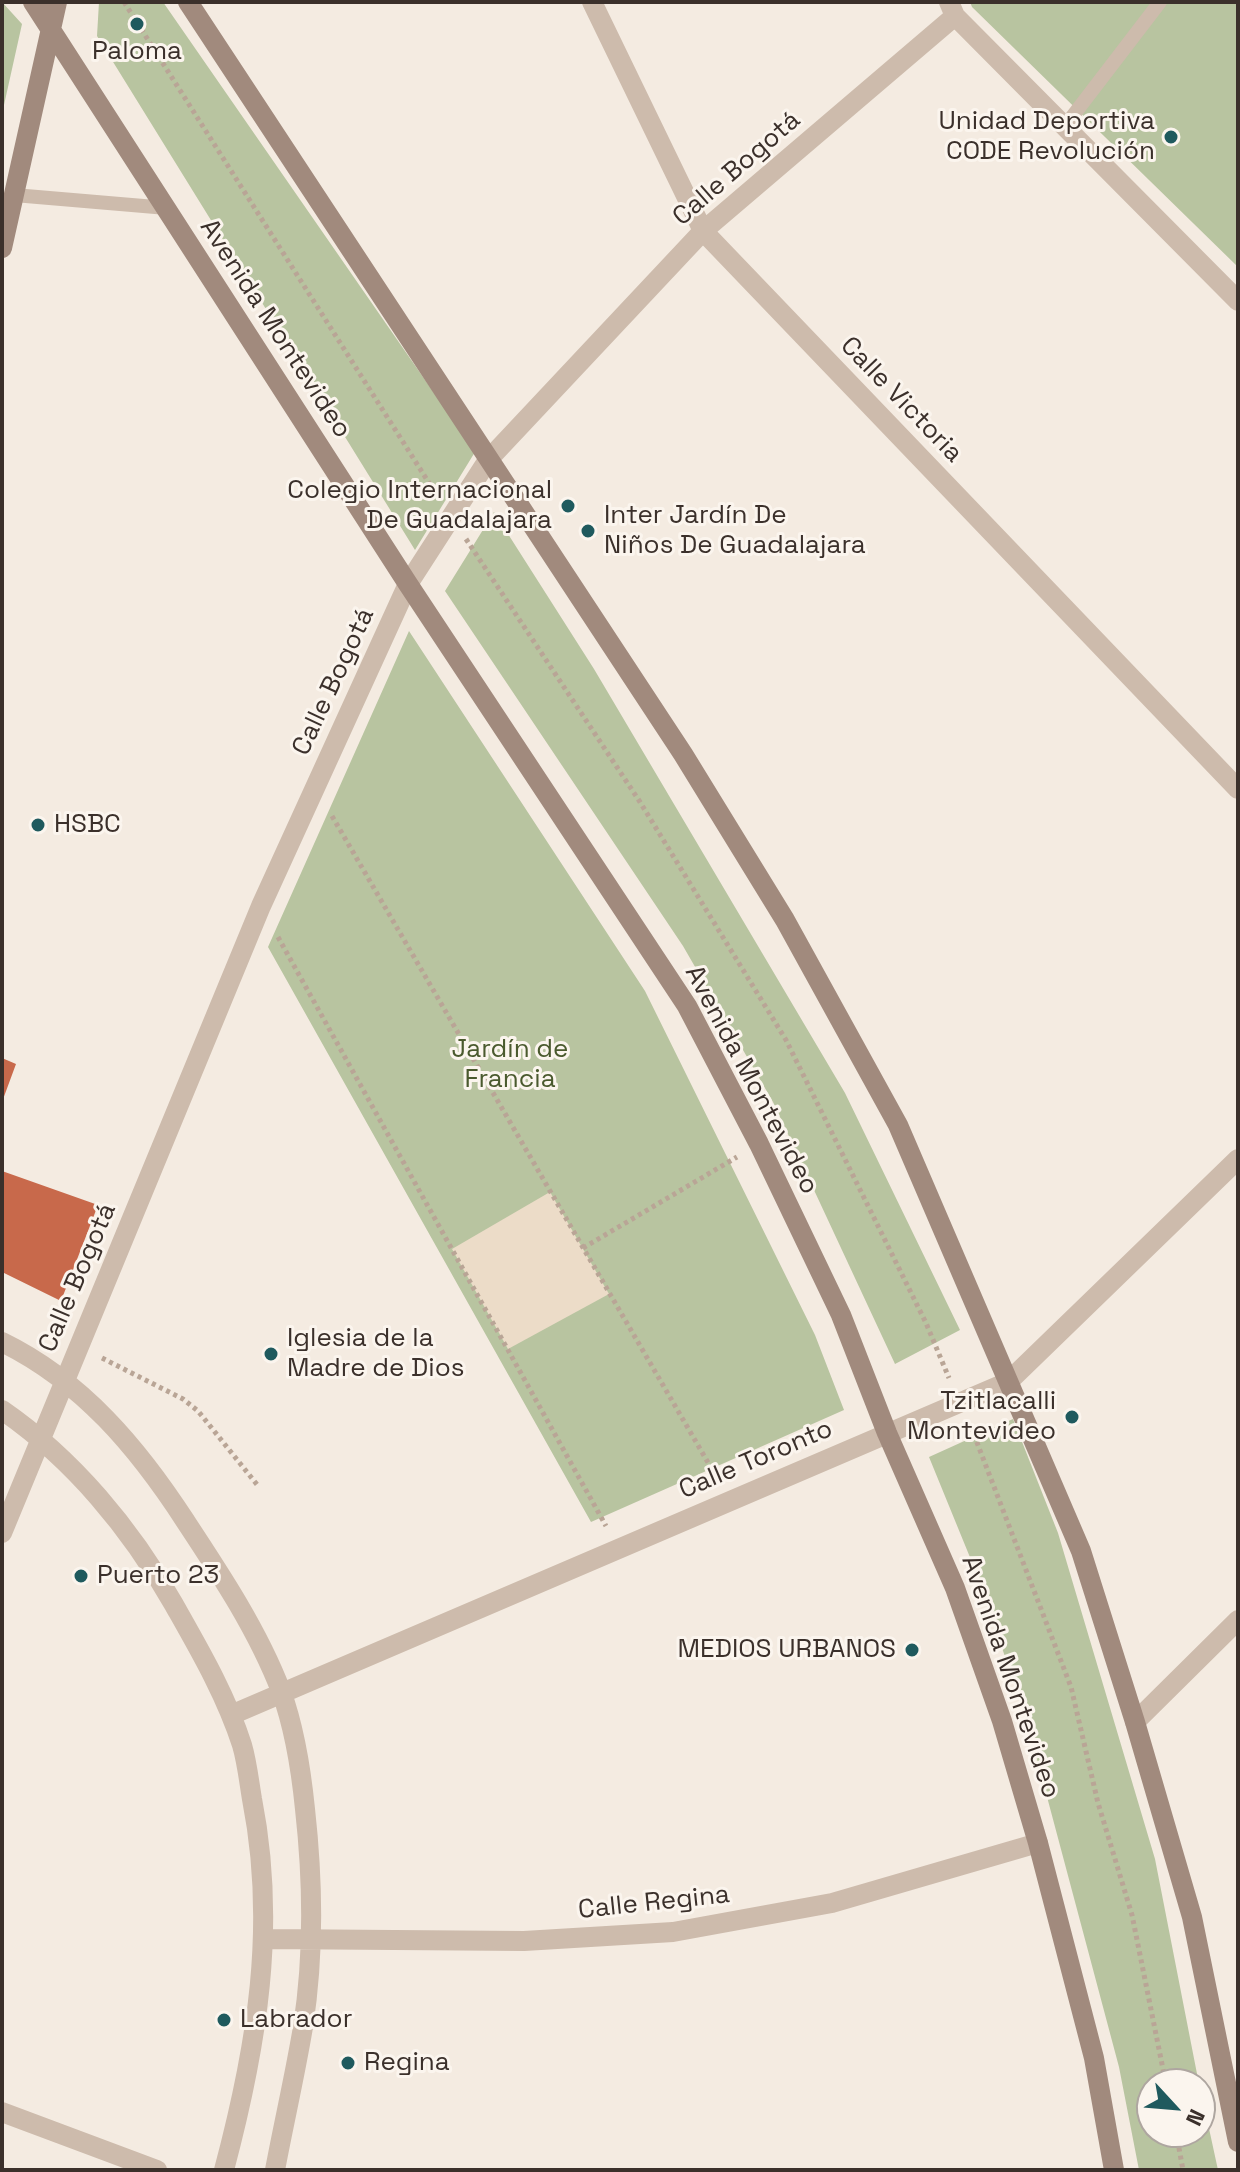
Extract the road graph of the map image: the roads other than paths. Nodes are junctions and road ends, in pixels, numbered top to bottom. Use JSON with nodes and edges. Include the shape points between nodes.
{"nodes":[{"id":1,"x":33,"y":2,"type":"edge"},
{"id":2,"x":57,"y":2,"type":"edge"},
{"id":3,"x":188,"y":2,"type":"edge"},
{"id":4,"x":592,"y":2,"type":"edge"},
{"id":5,"x":1160,"y":2,"type":"edge"},
{"id":6,"x":952,"y":9,"type":"edge"},
{"id":7,"x":51,"y":28,"type":"junction"},
{"id":8,"x":1065,"y":126,"type":"junction"},
{"id":9,"x":14,"y":195,"type":"junction"},
{"id":10,"x":167,"y":208,"type":"junction"},
{"id":11,"x":703,"y":231,"type":"junction"},
{"id":12,"x":2,"y":248,"type":"edge"},
{"id":13,"x":1238,"y":301,"type":"edge"},
{"id":14,"x":488,"y":460,"type":"junction"},
{"id":15,"x":408,"y":584,"type":"junction"},
{"id":16,"x":1238,"y":789,"type":"edge"},
{"id":17,"x":1238,"y":1159,"type":"edge"},
{"id":18,"x":2,"y":1342,"type":"edge"},
{"id":19,"x":64,"y":1379,"type":"junction"},
{"id":20,"x":1008,"y":1382,"type":"junction"},
{"id":21,"x":2,"y":1410,"type":"edge"},
{"id":22,"x":887,"y":1433,"type":"junction"},
{"id":23,"x":40,"y":1440,"type":"junction"},
{"id":24,"x":2,"y":1533,"type":"edge"},
{"id":25,"x":1238,"y":1620,"type":"edge"},
{"id":26,"x":281,"y":1692,"type":"junction"},
{"id":27,"x":231,"y":1715,"type":"junction"},
{"id":28,"x":1135,"y":1722,"type":"junction"},
{"id":29,"x":1038,"y":1843,"type":"junction"},
{"id":30,"x":310,"y":1938,"type":"junction"},
{"id":31,"x":265,"y":1939,"type":"junction"},
{"id":32,"x":1233,"y":2087,"type":"edge"},
{"id":33,"x":2,"y":2112,"type":"edge"},
{"id":34,"x":1238,"y":2142,"type":"edge"},
{"id":35,"x":157,"y":2170,"type":"edge"},
{"id":36,"x":224,"y":2170,"type":"edge"},
{"id":37,"x":275,"y":2170,"type":"edge"},
{"id":38,"x":1114,"y":2170,"type":"edge"}],
"edges":[{"from":1,"to":7,"type":"street","name":"Avenida Montevideo"},
{"from":2,"to":7,"type":"street"},
{"from":3,"to":14,"type":"street"},
{"from":4,"to":11,"type":"street","name":"Calle Victoria"},
{"from":5,"to":8,"type":"lane"},
{"from":6,"to":8,"type":"street"},
{"from":6,"to":11,"type":"street","name":"Calle Bogotá"},
{"from":7,"to":9,"type":"street"},
{"from":7,"to":10,"type":"street","name":"Avenida Montevideo"},
{"from":8,"to":13,"type":"street"},
{"from":9,"to":10,"type":"lane"},
{"from":9,"to":12,"type":"street"},
{"from":10,"to":15,"type":"street","name":"Avenida Montevideo"},
{"from":11,"to":14,"type":"street","name":"Calle Bogotá"},
{"from":11,"to":16,"type":"street","name":"Calle Victoria"},
{"from":14,"to":15,"type":"street","name":"Calle Bogotá"},
{"from":14,"to":20,"type":"street","via":[[683,754],[785,920],[898,1125]]},
{"from":15,"to":19,"type":"street","name":"Calle Bogotá","via":[[261,906]]},
{"from":15,"to":22,"type":"street","name":"Avenida Montevideo","via":[[687,1006],[841,1315]]},
{"from":17,"to":20,"type":"street","name":"Calle Toronto"},
{"from":18,"to":19,"type":"street"},
{"from":19,"to":23,"type":"street","name":"Calle Bogotá"},
{"from":19,"to":26,"type":"street","via":[[122,1436],[174,1504],[224,1580]]},
{"from":20,"to":22,"type":"street","name":"Calle Toronto"},
{"from":20,"to":28,"type":"street","via":[[1081,1551]]},
{"from":21,"to":23,"type":"street"},
{"from":22,"to":26,"type":"street","name":"Calle Toronto"},
{"from":22,"to":29,"type":"street","name":"Avenida Montevideo","via":[[955,1588]]},
{"from":23,"to":24,"type":"street","name":"Calle Bogotá"},
{"from":23,"to":27,"type":"street","via":[[84,1479],[150,1562]]},
{"from":25,"to":28,"type":"street"},
{"from":26,"to":27,"type":"street","name":"Calle Toronto"},
{"from":26,"to":30,"type":"street","via":[[300,1757],[311,1860]]},
{"from":27,"to":31,"type":"street","via":[[243,1748],[260,1838]]},
{"from":28,"to":32,"type":"street","via":[[1192,1917]]},
{"from":29,"to":30,"type":"street","name":"Calle Regina","via":[[832,1903],[673,1932],[524,1941]]},
{"from":29,"to":38,"type":"street","name":"Avenida Montevideo","via":[[1094,2058]]},
{"from":30,"to":31,"type":"street","name":"Calle Regina"},
{"from":30,"to":37,"type":"street","via":[[303,2025]]},
{"from":31,"to":36,"type":"street","via":[[255,2028]]},
{"from":32,"to":34,"type":"street"},
{"from":33,"to":35,"type":"street"}]}
